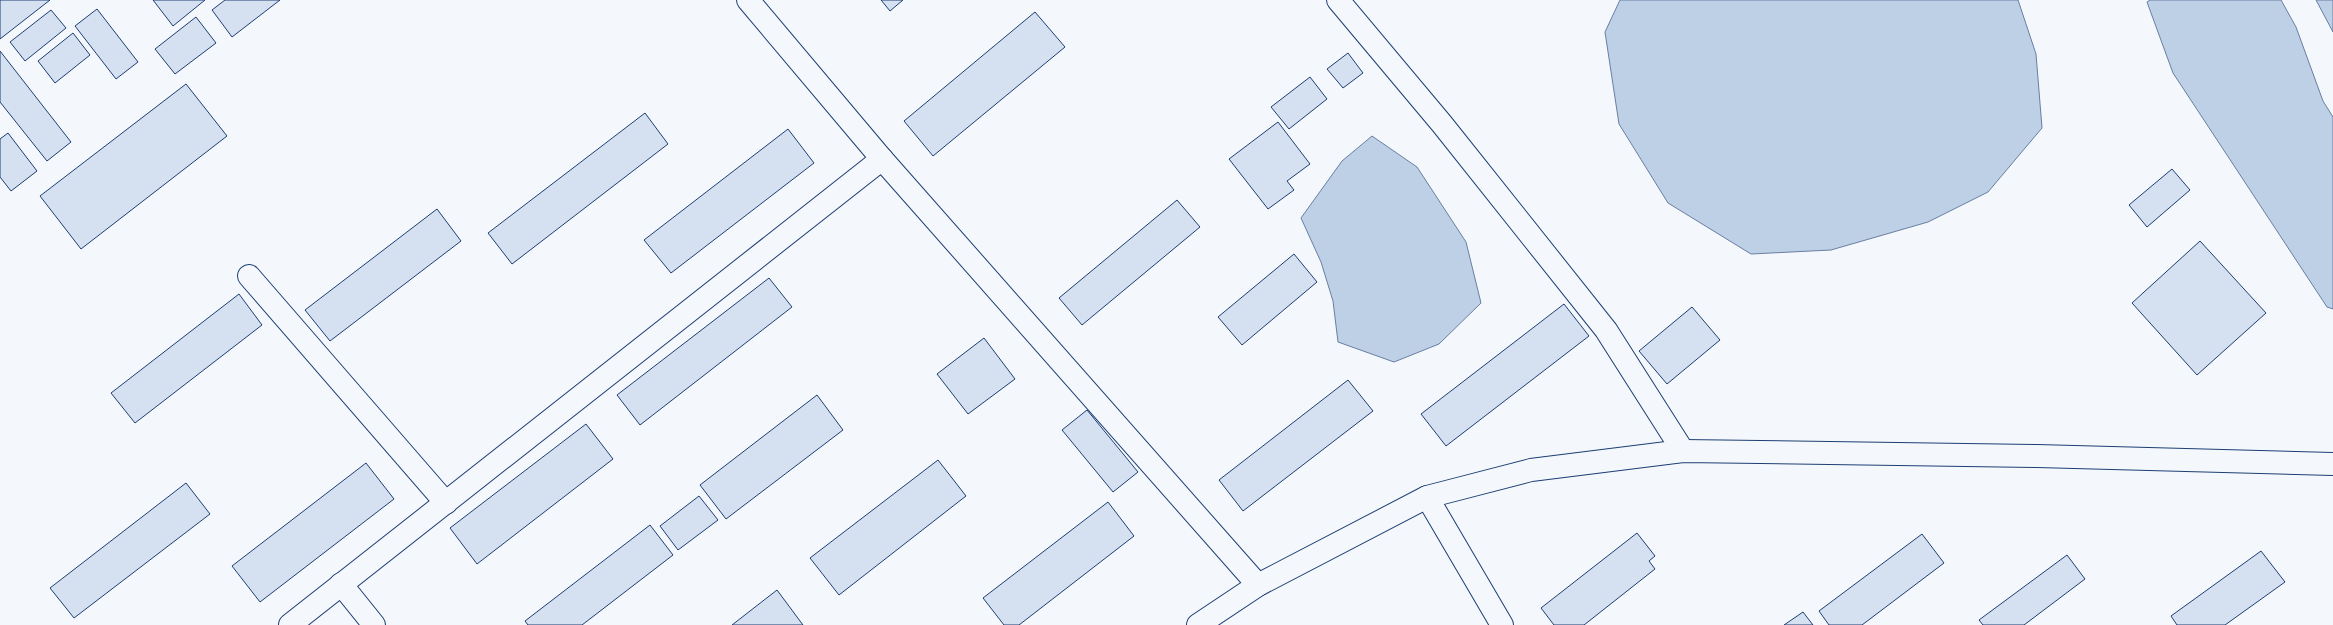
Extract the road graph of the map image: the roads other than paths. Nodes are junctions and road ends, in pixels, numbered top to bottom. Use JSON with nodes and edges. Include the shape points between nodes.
{"nodes":[{"id":1,"x":748,"y":0,"type":"edge"},
{"id":2,"x":1338,"y":0,"type":"edge"},
{"id":3,"x":882,"y":159,"type":"junction"},
{"id":4,"x":250,"y":276,"type":"dead end"},
{"id":5,"x":1683,"y":451,"type":"junction"},
{"id":6,"x":2333,"y":464,"type":"edge"},
{"id":7,"x":1427,"y":497,"type":"junction"},
{"id":8,"x":446,"y":503,"type":"junction"},
{"id":9,"x":341,"y":584,"type":"junction"},
{"id":10,"x":1258,"y":585,"type":"junction"},
{"id":11,"x":290,"y":625,"type":"edge"},
{"id":12,"x":374,"y":625,"type":"edge"},
{"id":13,"x":1198,"y":625,"type":"edge"},
{"id":14,"x":1502,"y":625,"type":"edge"}],
"edges":[{"from":1,"to":3,"type":"street"},
{"from":2,"to":5,"type":"street","via":[[1442,124],[1606,330]]},
{"from":3,"to":8,"type":"street"},
{"from":3,"to":10,"type":"street"},
{"from":4,"to":8,"type":"street"},
{"from":5,"to":6,"type":"street","via":[[2037,456]]},
{"from":5,"to":7,"type":"street","via":[[1531,470]]},
{"from":7,"to":10,"type":"street"},
{"from":7,"to":14,"type":"street"},
{"from":8,"to":9,"type":"street"},
{"from":9,"to":11,"type":"street"},
{"from":9,"to":12,"type":"street"},
{"from":10,"to":13,"type":"street"}]}
